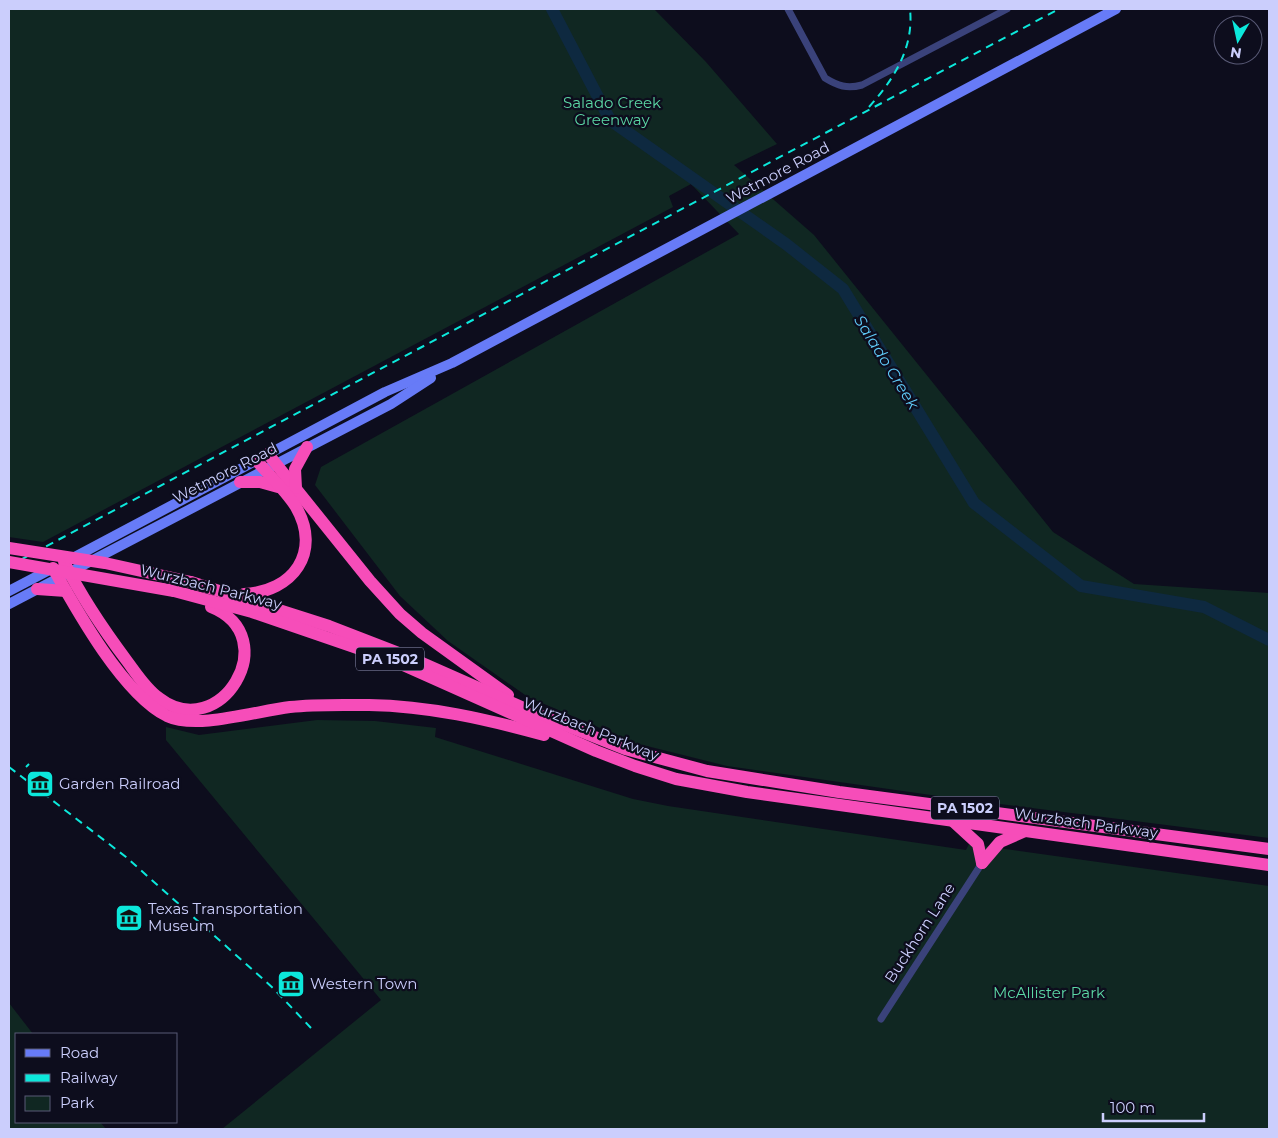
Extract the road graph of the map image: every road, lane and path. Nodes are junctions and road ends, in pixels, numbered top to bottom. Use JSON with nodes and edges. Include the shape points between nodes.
{"nodes":[{"id":1,"x":788,"y":9,"type":"edge"},
{"id":2,"x":1008,"y":9,"type":"edge"},
{"id":3,"x":1116,"y":9,"type":"edge"},
{"id":4,"x":452,"y":363,"type":"junction"},
{"id":5,"x":306,"y":448,"type":"junction"},
{"id":6,"x":266,"y":462,"type":"junction"},
{"id":7,"x":240,"y":482,"type":"junction"},
{"id":8,"x":278,"y":487,"type":"junction"},
{"id":9,"x":296,"y":491,"type":"junction"},
{"id":10,"x":9,"y":548,"type":"edge"},
{"id":11,"x":92,"y":559,"type":"junction"},
{"id":12,"x":9,"y":562,"type":"edge"},
{"id":13,"x":61,"y":570,"type":"junction"},
{"id":14,"x":37,"y":589,"type":"junction"},
{"id":15,"x":9,"y":591,"type":"edge"},
{"id":16,"x":66,"y":591,"type":"junction"},
{"id":17,"x":174,"y":592,"type":"junction"},
{"id":18,"x":234,"y":595,"type":"junction"},
{"id":19,"x":82,"y":598,"type":"junction"},
{"id":20,"x":9,"y":604,"type":"edge"},
{"id":21,"x":535,"y":713,"type":"junction"},
{"id":22,"x":596,"y":751,"type":"junction"},
{"id":23,"x":952,"y":820,"type":"junction"},
{"id":24,"x":1027,"y":830,"type":"junction"},
{"id":25,"x":1269,"y":849,"type":"edge"},
{"id":26,"x":982,"y":863,"type":"junction"},
{"id":27,"x":1269,"y":865,"type":"edge"},
{"id":28,"x":881,"y":1019,"type":"dead end"}],
"edges":[{"from":1,"to":2,"type":"street","via":[[825,78],[850,88],[862,86]]},
{"from":3,"to":4,"type":"main road","name":"Wetmore Road"},
{"from":4,"to":5,"type":"main road","name":"Wetmore Road","via":[[391,404]]},
{"from":4,"to":6,"type":"main road","name":"Wetmore Road","via":[[385,392]]},
{"from":5,"to":6,"type":"main road","name":"Wetmore Road"},
{"from":5,"to":9,"type":"highway","via":[[295,469]]},
{"from":6,"to":7,"type":"main road","name":"Wetmore Road"},
{"from":6,"to":8,"type":"highway"},
{"from":6,"to":9,"type":"highway"},
{"from":6,"to":13,"type":"main road","name":"Wetmore Road"},
{"from":7,"to":8,"type":"highway","via":[[260,482]]},
{"from":7,"to":11,"type":"main road","name":"Wetmore Road"},
{"from":8,"to":18,"type":"highway","via":[[295,506],[304,526],[300,566],[290,579],[272,590]]},
{"from":9,"to":21,"type":"highway","via":[[400,614],[468,667]]},
{"from":10,"to":18,"type":"highway","name":"Wurzbach Parkway","number":"PA 1502","bridge":true,"via":[[105,563]]},
{"from":11,"to":13,"type":"main road","name":"Wetmore Road"},
{"from":11,"to":19,"type":"highway","via":[[84,572]]},
{"from":12,"to":17,"type":"highway","name":"Wurzbach Parkway","number":"PA 1502","bridge":true},
{"from":13,"to":14,"type":"main road","name":"Wetmore Road"},
{"from":13,"to":15,"type":"main road","name":"Wetmore Road"},
{"from":13,"to":16,"type":"highway"},
{"from":13,"to":19,"type":"highway"},
{"from":14,"to":16,"type":"highway"},
{"from":14,"to":20,"type":"main road","name":"Wetmore Road"},
{"from":16,"to":22,"type":"highway","via":[[129,683],[152,707],[170,717],[204,721],[291,707],[420,708],[485,719]]},
{"from":17,"to":19,"type":"highway","via":[[223,612],[237,625],[244,643],[243,664],[234,687],[226,696],[206,707],[176,706],[158,698]]},
{"from":17,"to":22,"type":"highway","name":"Wurzbach Parkway","number":"PA 1502","via":[[252,612],[392,660]]},
{"from":18,"to":21,"type":"highway","name":"Wurzbach Parkway","number":"PA 1502","via":[[404,655]]},
{"from":21,"to":25,"type":"highway","name":"Wurzbach Parkway","number":"PA 1502","via":[[624,749],[706,771]]},
{"from":22,"to":23,"type":"highway","name":"Wurzbach Parkway","number":"PA 1502","via":[[654,772],[719,788]]},
{"from":23,"to":24,"type":"highway","name":"Wurzbach Parkway","number":"PA 1502"},
{"from":23,"to":26,"type":"highway","via":[[978,844]]},
{"from":24,"to":26,"type":"highway","via":[[1000,842]]},
{"from":24,"to":27,"type":"highway","name":"Wurzbach Parkway","number":"PA 1502"},
{"from":26,"to":28,"type":"street","name":"Buckhorn Lane"}]}
